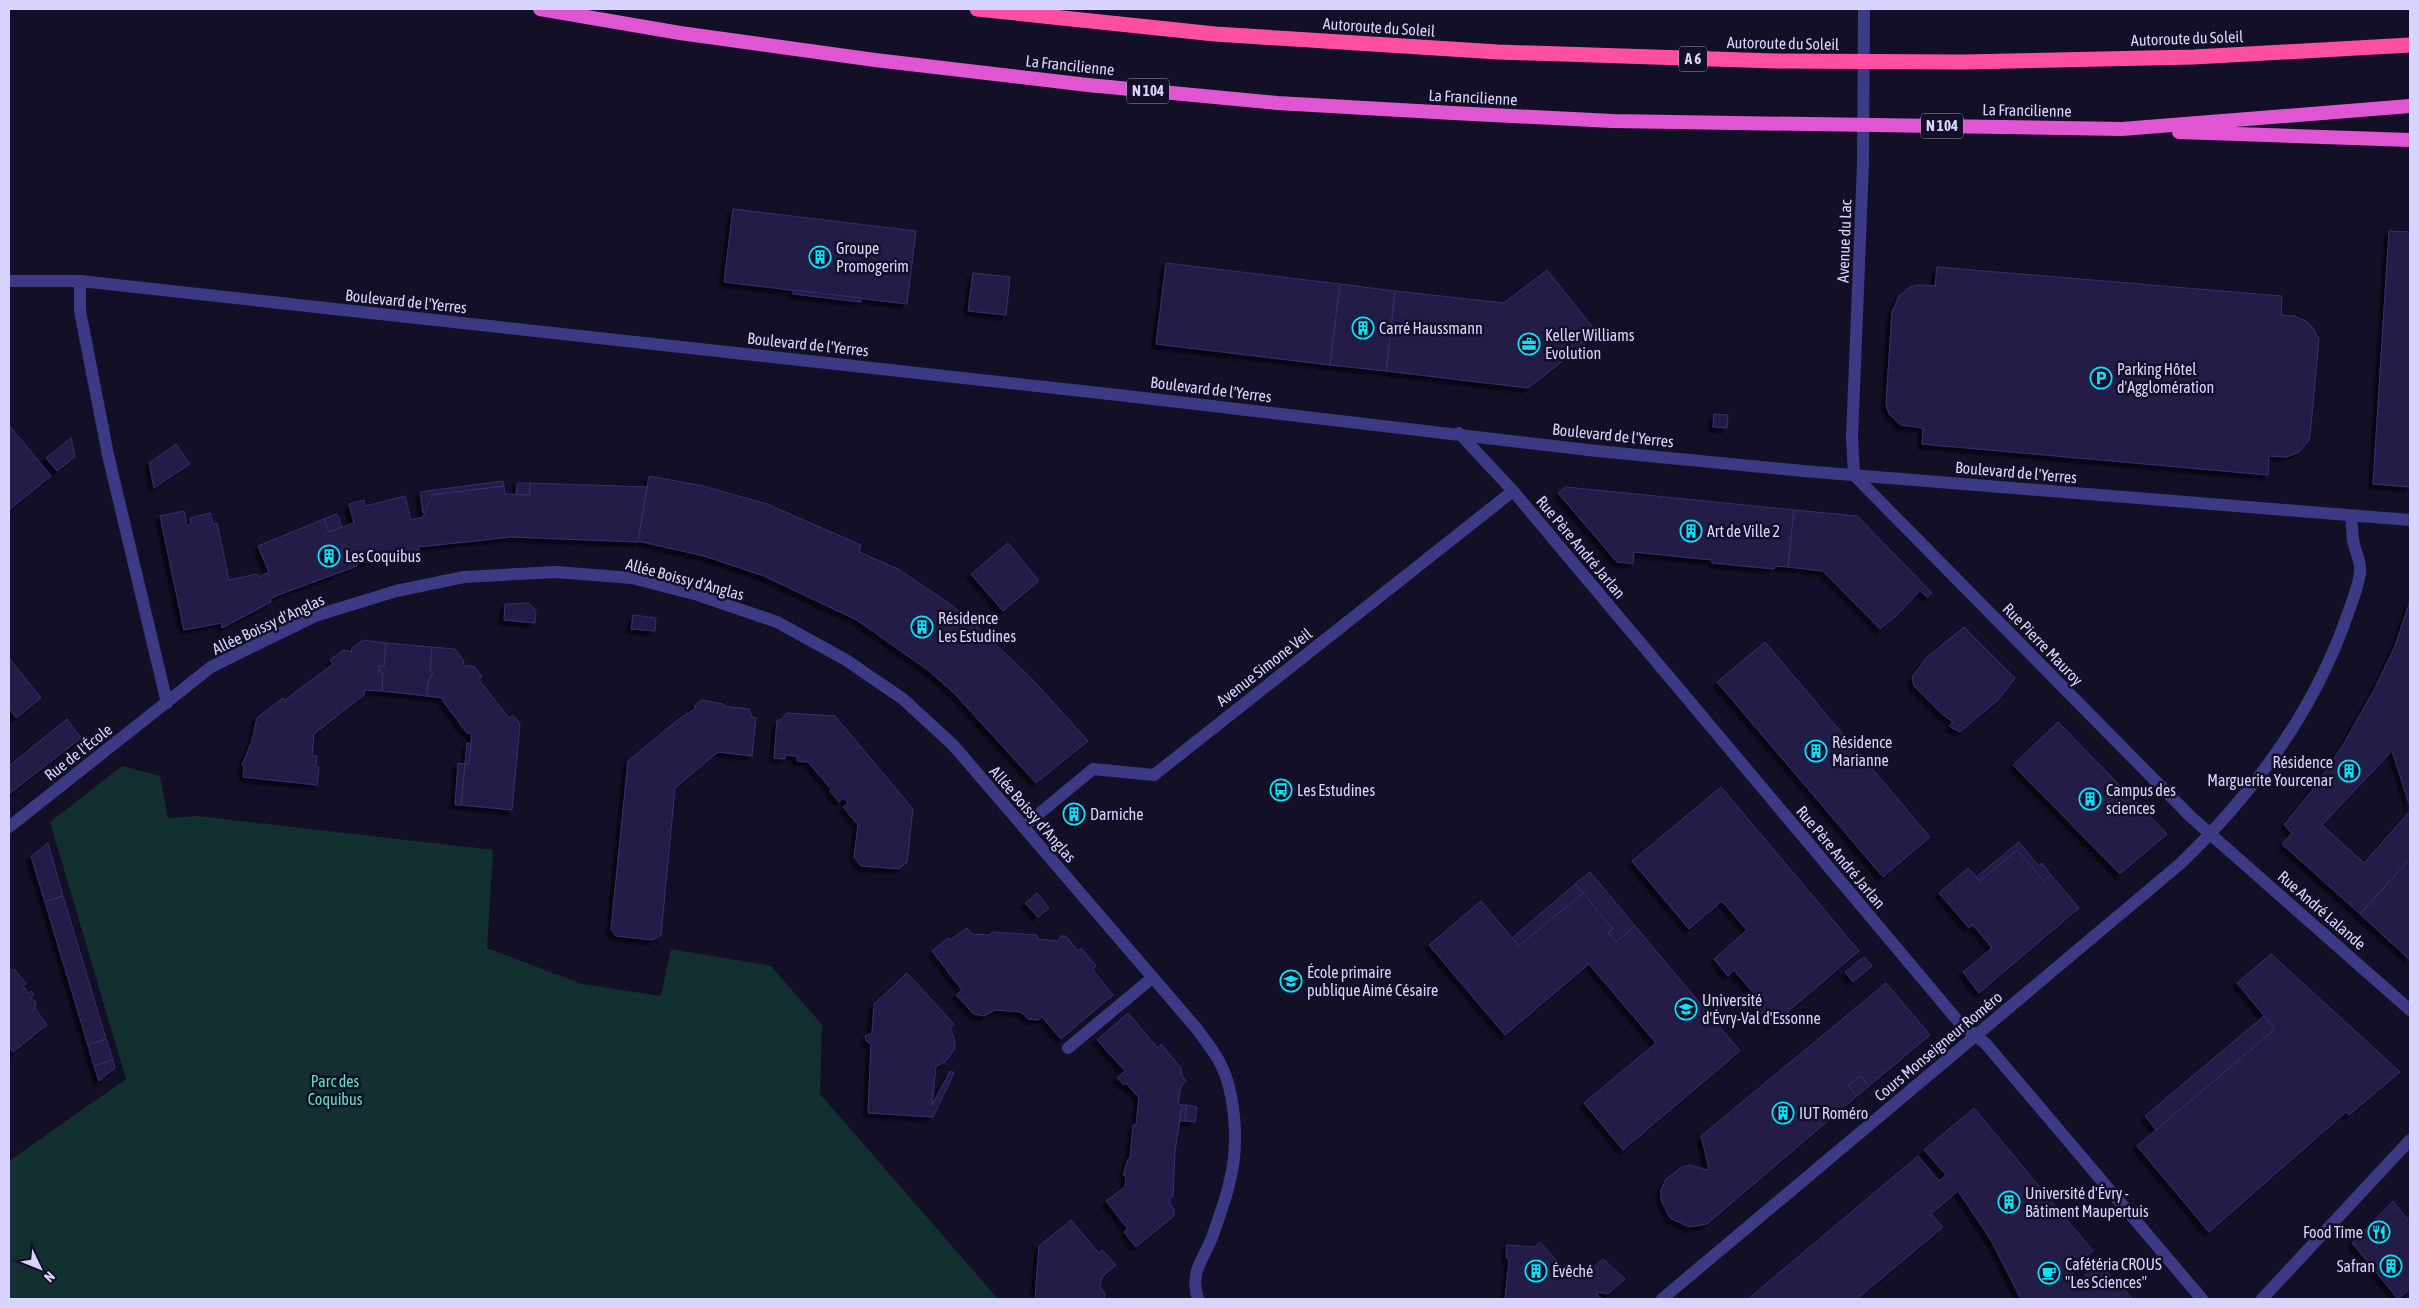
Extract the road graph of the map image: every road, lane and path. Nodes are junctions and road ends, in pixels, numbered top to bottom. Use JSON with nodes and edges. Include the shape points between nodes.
{"nodes":[{"id":1,"x":540,"y":9,"type":"edge"},
{"id":2,"x":977,"y":9,"type":"edge"},
{"id":3,"x":1864,"y":9,"type":"edge"},
{"id":4,"x":2410,"y":45,"type":"edge"},
{"id":5,"x":2410,"y":106,"type":"edge"},
{"id":6,"x":2122,"y":129,"type":"junction"},
{"id":7,"x":2410,"y":140,"type":"edge"},
{"id":8,"x":9,"y":281,"type":"edge"},
{"id":9,"x":80,"y":282,"type":"junction"},
{"id":10,"x":1459,"y":434,"type":"junction"},
{"id":11,"x":1854,"y":475,"type":"junction"},
{"id":12,"x":1513,"y":492,"type":"junction"},
{"id":13,"x":2351,"y":517,"type":"junction"},
{"id":14,"x":2410,"y":520,"type":"edge"},
{"id":15,"x":167,"y":703,"type":"junction"},
{"id":16,"x":9,"y":827,"type":"edge"},
{"id":17,"x":1023,"y":827,"type":"junction"},
{"id":18,"x":2211,"y":834,"type":"junction"},
{"id":19,"x":1152,"y":978,"type":"junction"},
{"id":20,"x":2410,"y":1010,"type":"edge"},
{"id":21,"x":1976,"y":1035,"type":"junction"},
{"id":22,"x":1068,"y":1048,"type":"dead end"},
{"id":23,"x":2410,"y":1140,"type":"edge"},
{"id":24,"x":1198,"y":1299,"type":"edge"},
{"id":25,"x":1662,"y":1299,"type":"edge"},
{"id":26,"x":2202,"y":1299,"type":"edge"},
{"id":27,"x":2262,"y":1299,"type":"edge"}],
"edges":[{"from":1,"to":6,"type":"highway","name":"La Francilienne","number":"N 104","via":[[680,33],[875,60],[1079,84],[1277,102],[1612,121]]},
{"from":2,"to":4,"type":"highway","name":"Autoroute du Soleil","number":"A 6","via":[[1215,34],[1498,52],[1775,62],[2194,57]]},
{"from":3,"to":11,"type":"street","name":"Avenue du Lac","via":[[1863,164],[1852,438]]},
{"from":5,"to":6,"type":"highway","name":"La Francilienne","number":"N 104"},
{"from":6,"to":7,"type":"highway"},
{"from":8,"to":9,"type":"street","name":"Boulevard de l'Yerres"},
{"from":9,"to":10,"type":"street","name":"Boulevard de l'Yerres"},
{"from":9,"to":15,"type":"street","via":[[80,311],[108,455]]},
{"from":10,"to":11,"type":"street","name":"Boulevard de l'Yerres","via":[[1597,451]]},
{"from":10,"to":12,"type":"street","name":"Rue Père André Jarlan"},
{"from":11,"to":13,"type":"street","name":"Boulevard de l'Yerres"},
{"from":11,"to":18,"type":"street","name":"Rue Pierre Mauroy"},
{"from":12,"to":17,"type":"street","name":"Avenue Simone Veil","via":[[1154,775],[1093,769]]},
{"from":12,"to":21,"type":"street","name":"Rue Père André Jarlan","via":[[1958,1021]]},
{"from":13,"to":14,"type":"street","name":"Boulevard de l'Yerres"},
{"from":13,"to":18,"type":"street","name":"Cours Monseigneur Roméro","via":[[2361,571],[2325,670],[2276,752]]},
{"from":15,"to":16,"type":"street","name":"Rue de l'École"},
{"from":15,"to":17,"type":"street","name":"Allée Boissy d'Anglas","via":[[211,668],[315,616],[396,591],[464,577],[510,574],[556,572],[632,578],[698,595],[777,622],[846,660],[903,699],[953,745]]},
{"from":17,"to":19,"type":"street","name":"Allée Boissy d'Anglas"},
{"from":18,"to":20,"type":"street","name":"Rue André Lalande"},
{"from":18,"to":21,"type":"street","name":"Cours Monseigneur Roméro","via":[[2180,864]]},
{"from":19,"to":22,"type":"street"},
{"from":19,"to":24,"type":"street","name":"Allée Boissy d'Anglas","via":[[1198,1029],[1219,1062],[1231,1096],[1235,1134],[1231,1179],[1212,1237],[1198,1264],[1194,1288]]},
{"from":21,"to":25,"type":"street","name":"Cours Monseigneur Roméro"},
{"from":21,"to":26,"type":"street","name":"Rue Père André Jarlan"},
{"from":23,"to":27,"type":"street"}]}
